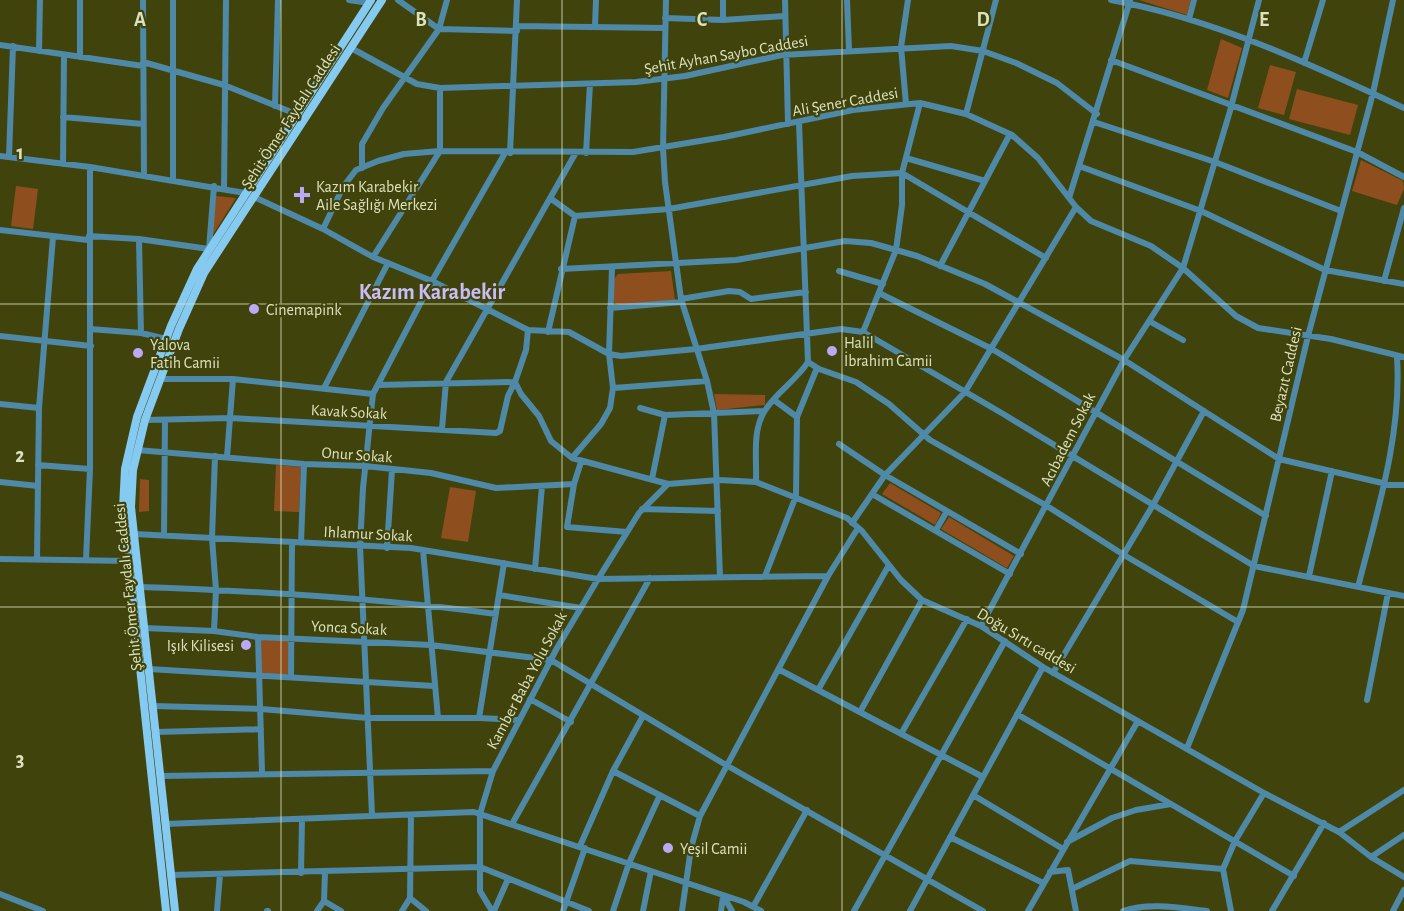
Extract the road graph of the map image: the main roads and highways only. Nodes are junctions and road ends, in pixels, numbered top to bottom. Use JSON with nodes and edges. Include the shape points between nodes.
{"nodes":[{"id":1,"x":382,"y":0,"type":"edge"},
{"id":2,"x":370,"y":2,"type":"edge"},
{"id":3,"x":246,"y":193,"type":"junction"},
{"id":4,"x":254,"y":197,"type":"junction"},
{"id":5,"x":166,"y":911,"type":"edge"},
{"id":6,"x":175,"y":911,"type":"edge"}],
"edges":[{"from":1,"to":4,"type":"main road","name":"Şehit Ömer Faydalı Caddesi"},
{"from":2,"to":3,"type":"main road","name":"Şehit Ömer Faydalı Caddesi"},
{"from":3,"to":4,"type":"main road"},
{"from":3,"to":5,"type":"main road","name":"Şehit Ömer Faydalı Caddesi","via":[[197,269],[166,339],[137,417],[124,469],[128,561]]},
{"from":4,"to":6,"type":"main road","name":"Şehit Ömer Faydalı Caddesi","via":[[204,273],[179,329],[137,450],[131,507]]}]}
